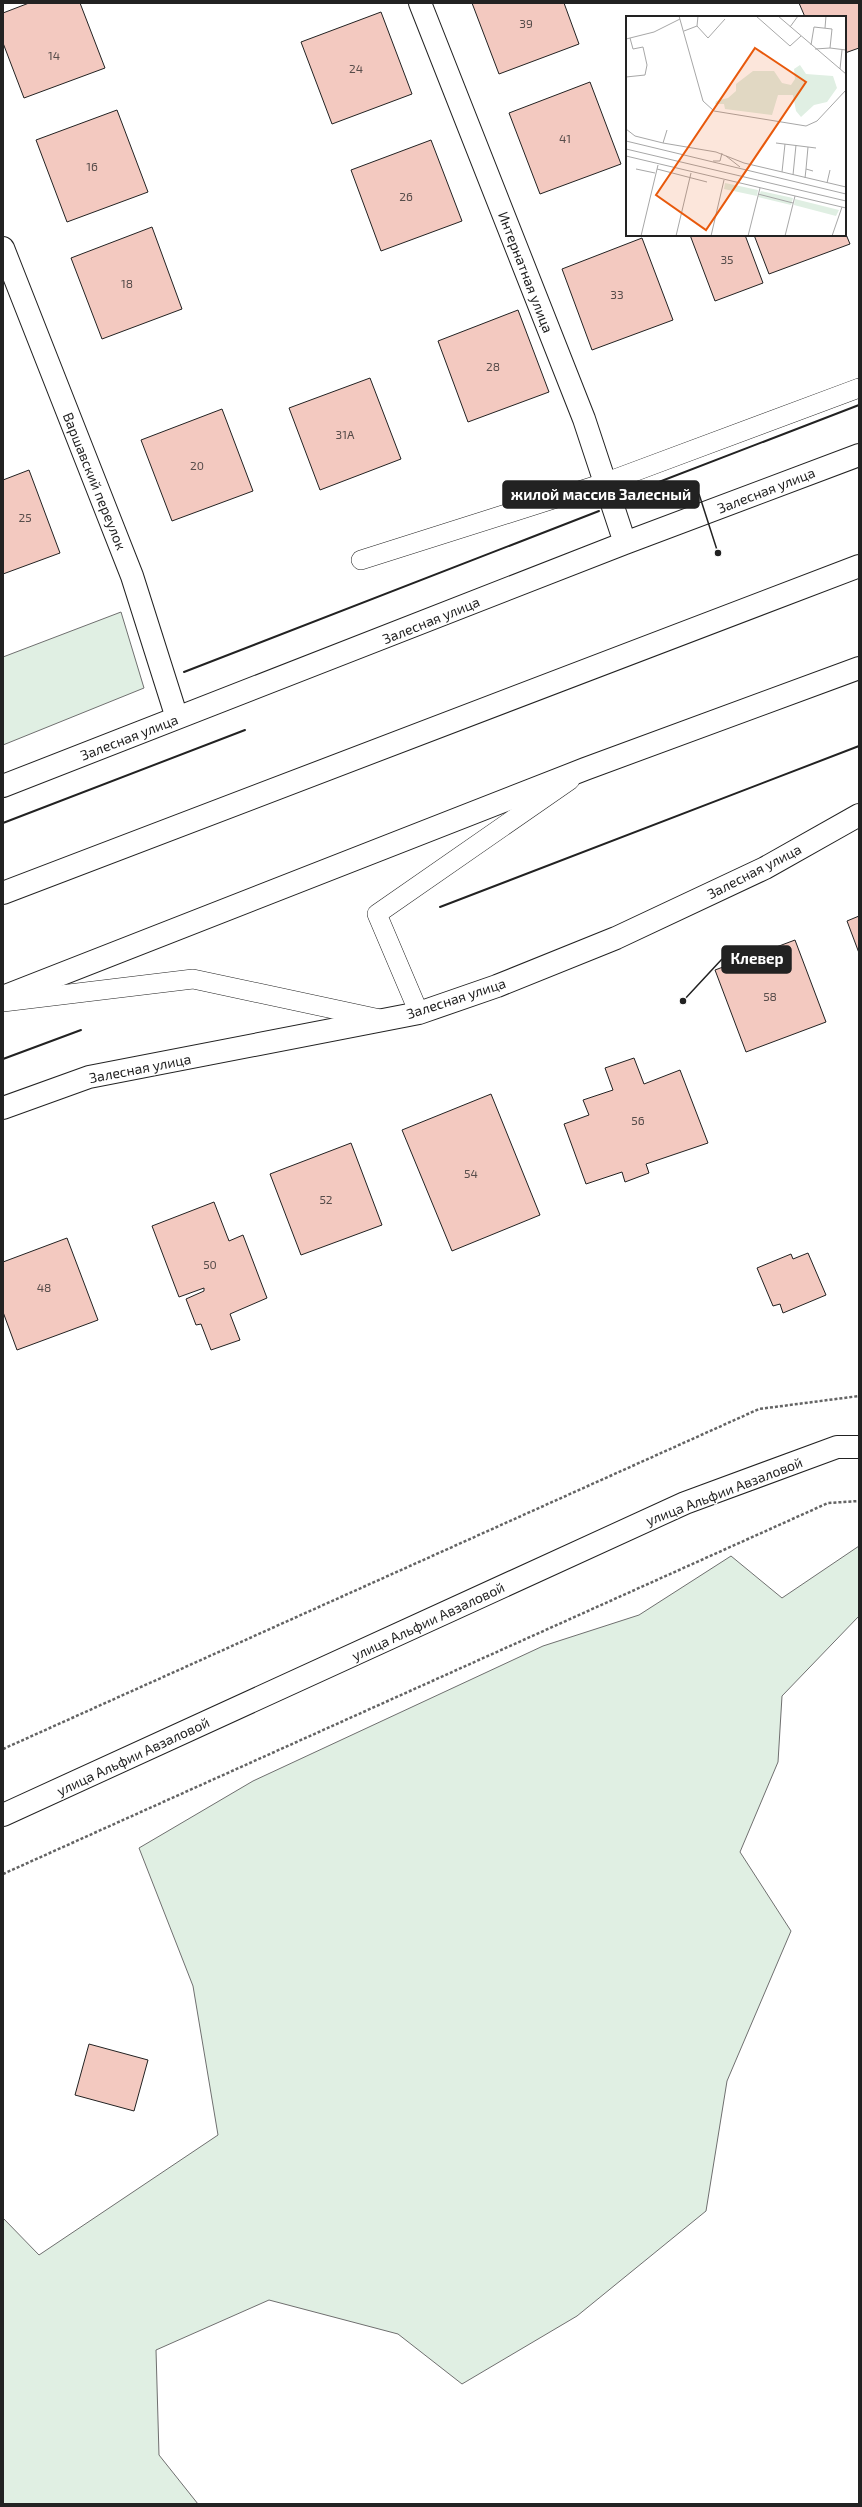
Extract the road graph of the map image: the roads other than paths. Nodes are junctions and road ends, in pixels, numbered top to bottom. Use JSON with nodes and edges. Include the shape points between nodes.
{"nodes":[{"id":1,"x":420,"y":3,"type":"edge"},
{"id":2,"x":3,"y":248,"type":"edge"},
{"id":3,"x":859,"y":388,"type":"edge"},
{"id":4,"x":859,"y":455,"type":"edge"},
{"id":5,"x":604,"y":482,"type":"junction"},
{"id":6,"x":625,"y":543,"type":"junction"},
{"id":7,"x":362,"y":560,"type":"dead end"},
{"id":8,"x":859,"y":566,"type":"edge"},
{"id":9,"x":859,"y":668,"type":"edge"},
{"id":10,"x":177,"y":718,"type":"junction"},
{"id":11,"x":585,"y":769,"type":"junction"},
{"id":12,"x":3,"y":786,"type":"edge"},
{"id":13,"x":859,"y":815,"type":"edge"},
{"id":14,"x":3,"y":893,"type":"edge"},
{"id":15,"x":3,"y":997,"type":"edge"},
{"id":16,"x":3,"y":1002,"type":"edge"},
{"id":17,"x":419,"y":1013,"type":"junction"},
{"id":18,"x":384,"y":1020,"type":"junction"},
{"id":19,"x":3,"y":1108,"type":"edge"},
{"id":20,"x":859,"y":1447,"type":"edge"},
{"id":21,"x":3,"y":1816,"type":"edge"}],
"edges":[{"from":1,"to":5,"type":"street","name":"Интернатная улица","via":[[584,419]]},
{"from":2,"to":10,"type":"street","name":"Варшавский переулок","via":[[132,576]]},
{"from":3,"to":5,"type":"lane"},
{"from":4,"to":6,"type":"street","name":"Залесная улица"},
{"from":5,"to":6,"type":"street","name":"Интернатная улица"},
{"from":5,"to":7,"type":"lane"},
{"from":6,"to":10,"type":"street","name":"Залесная улица"},
{"from":8,"to":14,"type":"street"},
{"from":9,"to":11,"type":"street"},
{"from":10,"to":12,"type":"street","name":"Залесная улица"},
{"from":11,"to":15,"type":"street"},
{"from":11,"to":17,"type":"lane","via":[[377,914]]},
{"from":13,"to":17,"type":"street","name":"Залесная улица","via":[[765,868],[616,938],[497,986]]},
{"from":16,"to":18,"type":"lane","via":[[193,979]]},
{"from":17,"to":18,"type":"street","name":"Залесная улица"},
{"from":18,"to":19,"type":"street","name":"Залесная улица","via":[[89,1077]]},
{"from":20,"to":21,"type":"street","name":"улица Альфии Авзаловой","via":[[837,1447],[685,1503]]}]}
